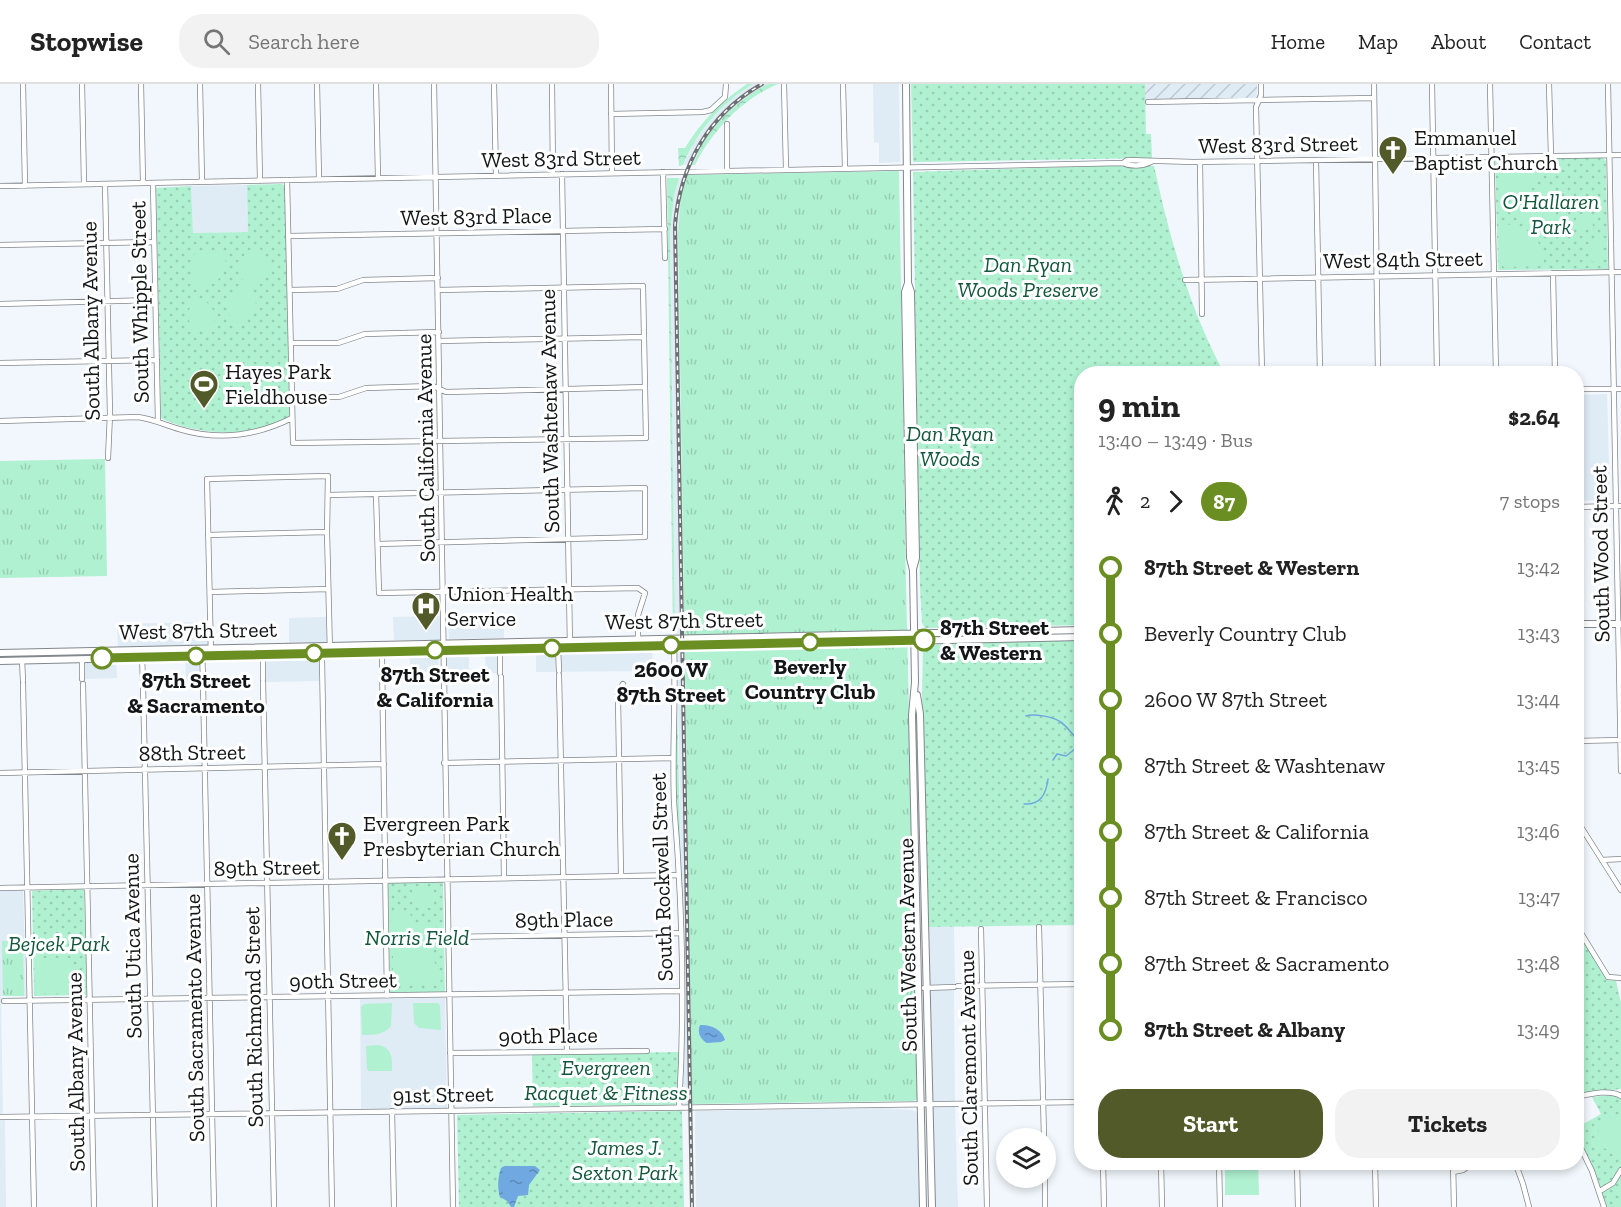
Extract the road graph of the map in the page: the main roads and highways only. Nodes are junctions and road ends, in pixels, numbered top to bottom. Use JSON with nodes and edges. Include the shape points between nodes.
{"nodes":[{"id":1,"x":906,"y":84,"type":"edge"},
{"id":2,"x":1584,"y":624,"type":"edge"},
{"id":3,"x":1619,"y":624,"type":"edge"},
{"id":4,"x":1074,"y":630,"type":"edge"},
{"id":5,"x":914,"y":636,"type":"junction"},
{"id":6,"x":1074,"y":637,"type":"edge"},
{"id":7,"x":610,"y":643,"type":"junction"},
{"id":8,"x":558,"y":644,"type":"junction"},
{"id":9,"x":444,"y":647,"type":"junction"},
{"id":10,"x":330,"y":649,"type":"junction"},
{"id":11,"x":82,"y":651,"type":"junction"},
{"id":12,"x":202,"y":652,"type":"junction"},
{"id":13,"x":211,"y":652,"type":"junction"},
{"id":14,"x":0,"y":653,"type":"edge"},
{"id":15,"x":82,"y":659,"type":"junction"},
{"id":16,"x":0,"y":661,"type":"edge"},
{"id":17,"x":923,"y":988,"type":"junction"},
{"id":18,"x":925,"y":1207,"type":"edge"},
{"id":19,"x":932,"y":1207,"type":"edge"}],
"edges":[{"from":1,"to":5,"type":"main road","name":"South Western Avenue","via":[[916,558]]},
{"from":2,"to":3,"type":"main road"},
{"from":4,"to":5,"type":"main road","name":"West 87th Street"},
{"from":5,"to":6,"type":"main road","name":"West 87th Street"},
{"from":5,"to":7,"type":"main road","name":"West 87th Street","via":[[674,645]]},
{"from":5,"to":7,"type":"main road","name":"West 87th Street","via":[[638,639]]},
{"from":5,"to":17,"type":"main road","name":"South Western Avenue","via":[[912,715]]},
{"from":7,"to":8,"type":"main road","name":"West 87th Street"},
{"from":8,"to":9,"type":"main road","name":"West 87th Street"},
{"from":8,"to":9,"type":"main road","name":"West 87th Street","via":[[500,649]]},
{"from":9,"to":10,"type":"main road","name":"West 87th Street"},
{"from":10,"to":13,"type":"main road","name":"West 87th Street"},
{"from":10,"to":13,"type":"main road","name":"West 87th Street","via":[[263,654]]},
{"from":11,"to":12,"type":"main road","name":"West 87th Street"},
{"from":11,"to":14,"type":"main road","name":"West 87th Street"},
{"from":11,"to":15,"type":"main road"},
{"from":12,"to":13,"type":"main road","name":"West 87th Street"},
{"from":12,"to":15,"type":"main road","name":"West 87th Street"},
{"from":15,"to":16,"type":"main road","name":"West 87th Street"},
{"from":17,"to":18,"type":"main road","name":"South Western Avenue","via":[[921,1105]]},
{"from":17,"to":19,"type":"main road","name":"South Western Avenue"}]}
